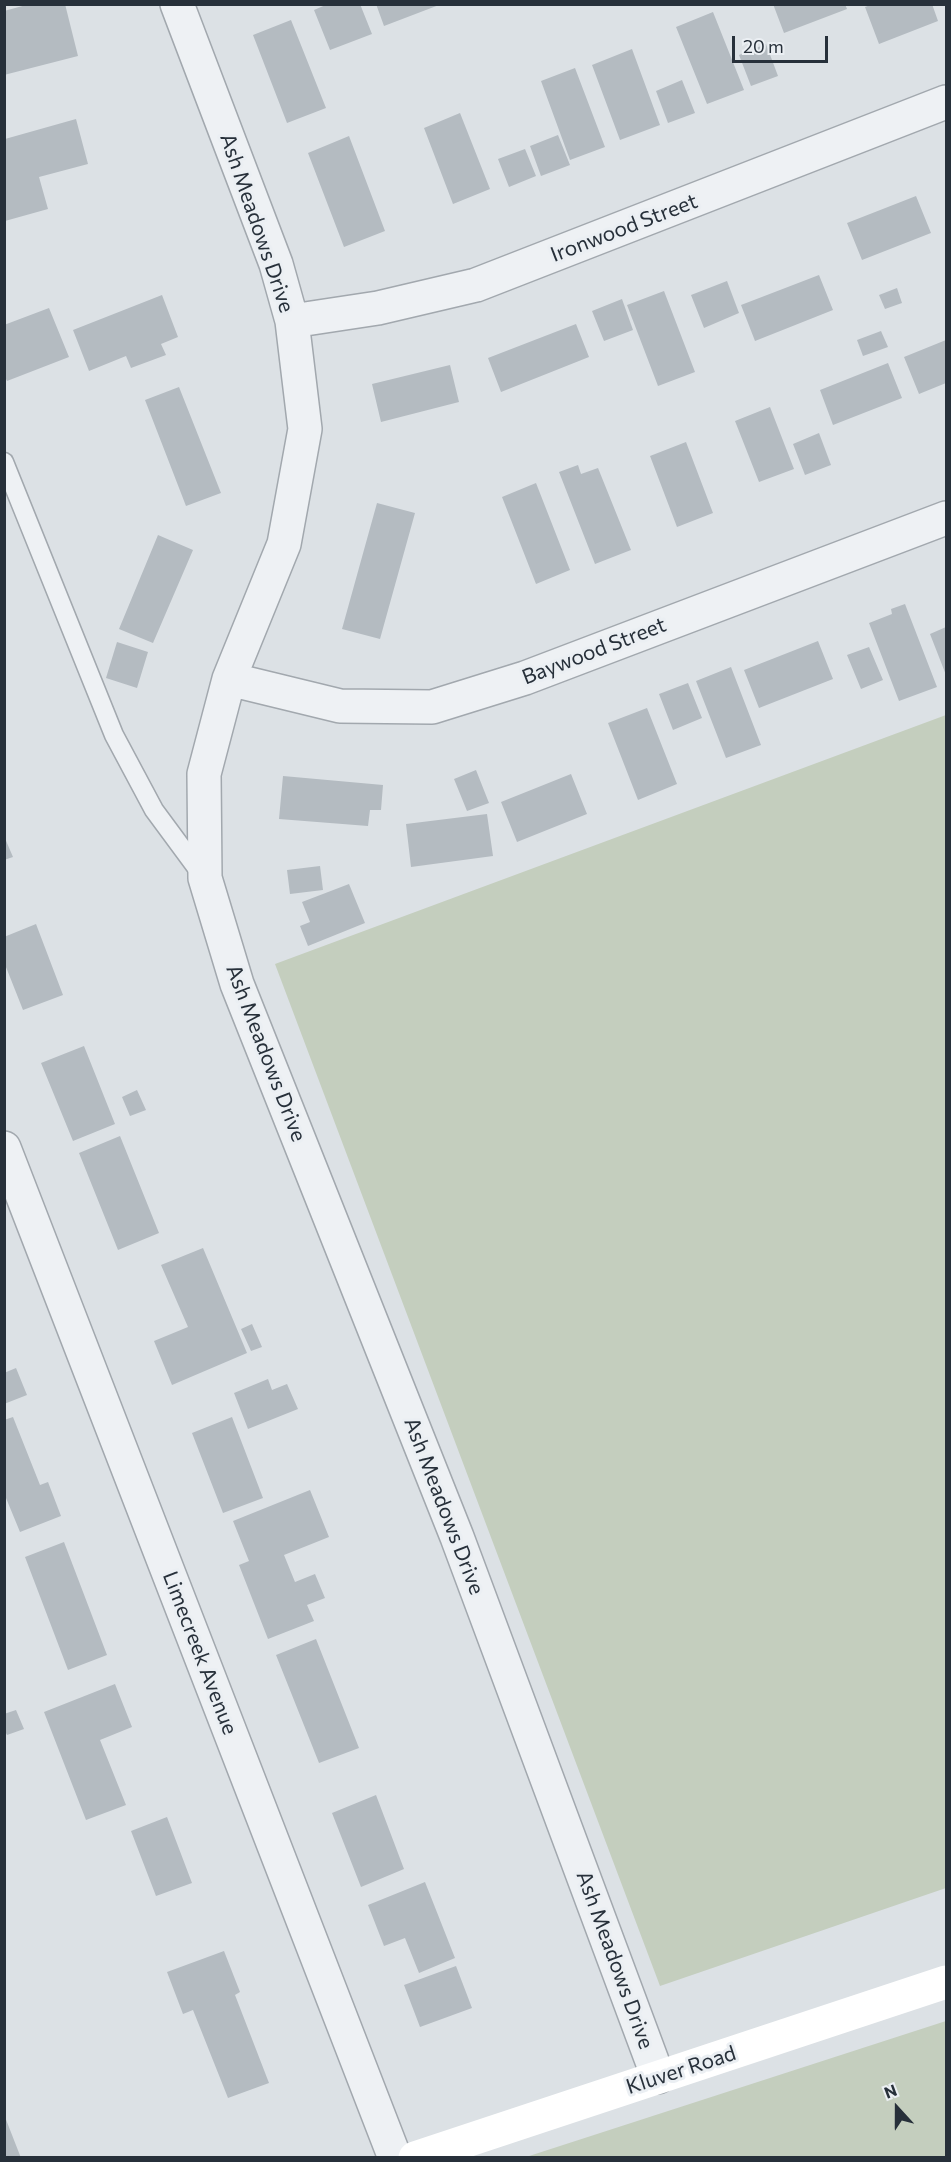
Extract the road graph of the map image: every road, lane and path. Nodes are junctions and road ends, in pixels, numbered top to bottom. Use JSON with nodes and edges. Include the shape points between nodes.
{"nodes":[{"id":1,"x":177,"y":4,"type":"edge"},
{"id":2,"x":946,"y":102,"type":"edge"},
{"id":3,"x":292,"y":321,"type":"junction"},
{"id":4,"x":4,"y":462,"type":"edge"},
{"id":5,"x":946,"y":518,"type":"edge"},
{"id":6,"x":229,"y":679,"type":"junction"},
{"id":7,"x":205,"y":878,"type":"junction"},
{"id":8,"x":4,"y":1148,"type":"edge"},
{"id":9,"x":946,"y":1982,"type":"edge"},
{"id":10,"x":658,"y":2077,"type":"junction"},
{"id":11,"x":395,"y":2157,"type":"edge"},
{"id":12,"x":416,"y":2157,"type":"edge"}],
"edges":[{"from":1,"to":3,"type":"street","name":"Ash Meadows Drive","via":[[276,264]]},
{"from":2,"to":3,"type":"street","name":"Ironwood Street","via":[[476,285],[378,308]]},
{"from":3,"to":6,"type":"street","name":"Ash Meadows Drive","via":[[305,429],[284,544]]},
{"from":4,"to":7,"type":"lane","via":[[114,735],[154,810]]},
{"from":5,"to":6,"type":"street","name":"Baywood Street","via":[[525,678],[432,707],[340,706]]},
{"from":6,"to":7,"type":"street","name":"Ash Meadows Drive","via":[[204,774]]},
{"from":7,"to":10,"type":"street","name":"Ash Meadows Drive","via":[[237,984],[457,1537]]},
{"from":8,"to":11,"type":"street","name":"Limecreek Avenue"},
{"from":9,"to":10,"type":"street","name":"Kluver Road"},
{"from":10,"to":12,"type":"street","name":"Kluver Road"}]}
